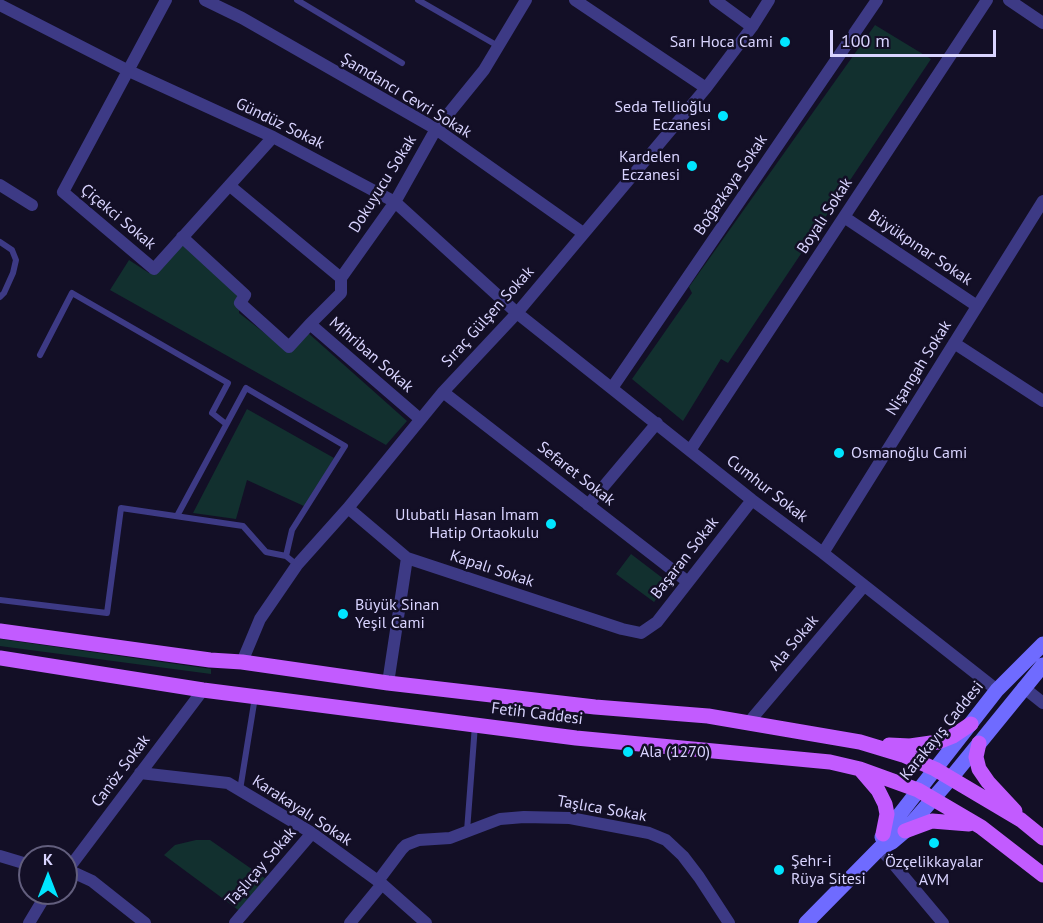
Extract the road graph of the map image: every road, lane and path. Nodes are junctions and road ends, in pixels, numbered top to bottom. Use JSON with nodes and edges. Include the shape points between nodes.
{"nodes":[{"id":1,"x":166,"y":0,"type":"edge"},
{"id":2,"x":205,"y":0,"type":"edge"},
{"id":3,"x":297,"y":0,"type":"edge"},
{"id":4,"x":418,"y":0,"type":"edge"},
{"id":5,"x":526,"y":0,"type":"edge"},
{"id":6,"x":575,"y":0,"type":"edge"},
{"id":7,"x":715,"y":0,"type":"edge"},
{"id":8,"x":769,"y":0,"type":"edge"},
{"id":9,"x":877,"y":0,"type":"edge"},
{"id":10,"x":987,"y":0,"type":"edge"},
{"id":11,"x":1010,"y":0,"type":"edge"},
{"id":12,"x":0,"y":5,"type":"edge"},
{"id":13,"x":1043,"y":23,"type":"edge"},
{"id":14,"x":752,"y":27,"type":"junction"},
{"id":15,"x":498,"y":46,"type":"junction"},
{"id":16,"x":402,"y":63,"type":"dead end"},
{"id":17,"x":129,"y":71,"type":"junction"},
{"id":18,"x":706,"y":88,"type":"junction"},
{"id":19,"x":436,"y":129,"type":"junction"},
{"id":20,"x":273,"y":137,"type":"junction"},
{"id":21,"x":0,"y":185,"type":"edge"},
{"id":22,"x":230,"y":186,"type":"junction"},
{"id":23,"x":1043,"y":201,"type":"edge"},
{"id":24,"x":395,"y":202,"type":"junction"},
{"id":25,"x":32,"y":205,"type":"dead end"},
{"id":26,"x":844,"y":217,"type":"junction"},
{"id":27,"x":583,"y":233,"type":"junction"},
{"id":28,"x":182,"y":237,"type":"junction"},
{"id":29,"x":0,"y":242,"type":"edge"},
{"id":30,"x":341,"y":278,"type":"junction"},
{"id":31,"x":0,"y":297,"type":"edge"},
{"id":32,"x":977,"y":306,"type":"junction"},
{"id":33,"x":517,"y":313,"type":"junction"},
{"id":34,"x":310,"y":324,"type":"junction"},
{"id":35,"x":954,"y":343,"type":"junction"},
{"id":36,"x":40,"y":355,"type":"dead end"},
{"id":37,"x":612,"y":388,"type":"junction"},
{"id":38,"x":443,"y":392,"type":"junction"},
{"id":39,"x":1043,"y":401,"type":"edge"},
{"id":40,"x":420,"y":419,"type":"junction"},
{"id":41,"x":657,"y":423,"type":"junction"},
{"id":42,"x":226,"y":424,"type":"junction"},
{"id":43,"x":691,"y":449,"type":"junction"},
{"id":44,"x":752,"y":500,"type":"junction"},
{"id":45,"x":588,"y":505,"type":"junction"},
{"id":46,"x":348,"y":508,"type":"junction"},
{"id":47,"x":177,"y":516,"type":"junction"},
{"id":48,"x":823,"y":554,"type":"junction"},
{"id":49,"x":286,"y":556,"type":"junction"},
{"id":50,"x":407,"y":558,"type":"junction"},
{"id":51,"x":297,"y":565,"type":"junction"},
{"id":52,"x":688,"y":582,"type":"junction"},
{"id":53,"x":864,"y":586,"type":"junction"},
{"id":54,"x":0,"y":600,"type":"edge"},
{"id":55,"x":0,"y":631,"type":"edge"},
{"id":56,"x":641,"y":633,"type":"joint"},
{"id":57,"x":1043,"y":644,"type":"edge"},
{"id":58,"x":0,"y":658,"type":"edge"},
{"id":59,"x":242,"y":662,"type":"junction"},
{"id":60,"x":1043,"y":664,"type":"edge"},
{"id":61,"x":388,"y":683,"type":"junction"},
{"id":62,"x":1023,"y":687,"type":"junction"},
{"id":63,"x":203,"y":690,"type":"junction"},
{"id":64,"x":997,"y":690,"type":"junction"},
{"id":65,"x":255,"y":697,"type":"junction"},
{"id":66,"x":1043,"y":703,"type":"edge"},
{"id":67,"x":749,"y":722,"type":"junction"},
{"id":68,"x":475,"y":724,"type":"junction"},
{"id":69,"x":971,"y":724,"type":"junction"},
{"id":70,"x":860,"y":742,"type":"junction"},
{"id":71,"x":979,"y":742,"type":"junction"},
{"id":72,"x":860,"y":769,"type":"junction"},
{"id":73,"x":936,"y":769,"type":"junction"},
{"id":74,"x":140,"y":773,"type":"junction"},
{"id":75,"x":951,"y":778,"type":"junction"},
{"id":76,"x":240,"y":790,"type":"junction"},
{"id":77,"x":918,"y":790,"type":"junction"},
{"id":78,"x":934,"y":798,"type":"junction"},
{"id":79,"x":1022,"y":820,"type":"junction"},
{"id":80,"x":981,"y":827,"type":"junction"},
{"id":81,"x":905,"y":831,"type":"junction"},
{"id":82,"x":467,"y":832,"type":"junction"},
{"id":83,"x":312,"y":833,"type":"junction"},
{"id":84,"x":1043,"y":838,"type":"edge"},
{"id":85,"x":881,"y":841,"type":"junction"},
{"id":86,"x":78,"y":855,"type":"edge"},
{"id":87,"x":0,"y":856,"type":"edge"},
{"id":88,"x":18,"y":861,"type":"edge"},
{"id":89,"x":78,"y":875,"type":"edge"},
{"id":90,"x":1043,"y":875,"type":"edge"},
{"id":91,"x":380,"y":882,"type":"junction"},
{"id":92,"x":40,"y":905,"type":"edge"},
{"id":93,"x":29,"y":923,"type":"edge"},
{"id":94,"x":146,"y":923,"type":"edge"},
{"id":95,"x":235,"y":923,"type":"edge"},
{"id":96,"x":350,"y":923,"type":"edge"},
{"id":97,"x":426,"y":923,"type":"edge"},
{"id":98,"x":729,"y":923,"type":"edge"},
{"id":99,"x":806,"y":923,"type":"edge"},
{"id":100,"x":943,"y":923,"type":"edge"}],
"edges":[{"from":1,"to":17,"type":"street","name":"Çiçekci Sokak"},
{"from":2,"to":19,"type":"street","name":"Şamdancı Cevri Sokak"},
{"from":3,"to":16,"type":"lane"},
{"from":4,"to":15,"type":"lane"},
{"from":5,"to":15,"type":"street","name":"Dokuyucu Sokak"},
{"from":6,"to":18,"type":"street"},
{"from":7,"to":14,"type":"street"},
{"from":8,"to":14,"type":"street","name":"Sıraç Gülşen Sokak"},
{"from":9,"to":37,"type":"street","name":"Boğazkaya Sokak"},
{"from":10,"to":26,"type":"street","name":"Boyalı Sokak"},
{"from":11,"to":13,"type":"street"},
{"from":12,"to":17,"type":"street","name":"Gündüz Sokak"},
{"from":14,"to":18,"type":"street","name":"Sıraç Gülşen Sokak"},
{"from":15,"to":19,"type":"street","name":"Dokuyucu Sokak","via":[[484,70]]},
{"from":17,"to":20,"type":"street","name":"Gündüz Sokak"},
{"from":17,"to":28,"type":"street","name":"Çiçekci Sokak","via":[[63,192],[154,269]]},
{"from":18,"to":27,"type":"street","name":"Sıraç Gülşen Sokak"},
{"from":19,"to":24,"type":"street","name":"Dokuyucu Sokak"},
{"from":19,"to":27,"type":"street","name":"Şamdancı Cevri Sokak"},
{"from":20,"to":22,"type":"street","name":"Çiçekci Sokak"},
{"from":20,"to":24,"type":"street","name":"Gündüz Sokak"},
{"from":21,"to":25,"type":"street"},
{"from":22,"to":28,"type":"street","name":"Çiçekci Sokak"},
{"from":22,"to":30,"type":"street"},
{"from":23,"to":32,"type":"street","name":"Nişangah Sokak"},
{"from":24,"to":30,"type":"street","name":"Dokuyucu Sokak"},
{"from":24,"to":33,"type":"street","name":"Gündüz Sokak"},
{"from":26,"to":32,"type":"street","name":"Büyükpınar Sokak"},
{"from":26,"to":43,"type":"street","name":"Boyalı Sokak"},
{"from":27,"to":33,"type":"street","name":"Sıraç Gülşen Sokak"},
{"from":28,"to":34,"type":"street","name":"Mihriban Sokak","via":[[246,295],[240,303],[289,347]]},
{"from":29,"to":31,"type":"lane","via":[[12,250],[16,260]]},
{"from":30,"to":34,"type":"street","name":"Dokuyucu Sokak","via":[[341,293]]},
{"from":32,"to":35,"type":"street","name":"Nişangah Sokak"},
{"from":33,"to":37,"type":"street","name":"Cumhur Sokak"},
{"from":33,"to":38,"type":"street","name":"Sıraç Gülşen Sokak"},
{"from":34,"to":40,"type":"street","name":"Mihriban Sokak"},
{"from":35,"to":39,"type":"street"},
{"from":35,"to":48,"type":"street","name":"Nişangah Sokak"},
{"from":36,"to":42,"type":"lane","via":[[72,293],[228,383],[213,412]]},
{"from":37,"to":41,"type":"street","name":"Cumhur Sokak"},
{"from":38,"to":40,"type":"street","name":"Sıraç Gülşen Sokak"},
{"from":38,"to":45,"type":"street","name":"Sefaret Sokak"},
{"from":40,"to":46,"type":"street","name":"Sıraç Gülşen Sokak"},
{"from":41,"to":43,"type":"street","name":"Cumhur Sokak"},
{"from":41,"to":45,"type":"street"},
{"from":42,"to":47,"type":"lane"},
{"from":42,"to":49,"type":"lane","via":[[246,388],[345,446],[292,530]]},
{"from":43,"to":44,"type":"street","name":"Cumhur Sokak"},
{"from":44,"to":48,"type":"street","name":"Cumhur Sokak"},
{"from":44,"to":52,"type":"street","name":"Başaran Sokak"},
{"from":45,"to":52,"type":"street","name":"Sefaret Sokak"},
{"from":46,"to":50,"type":"street","name":"Kapalı Sokak"},
{"from":46,"to":51,"type":"street","name":"Sıraç Gülşen Sokak"},
{"from":47,"to":49,"type":"lane","via":[[243,525],[266,552]]},
{"from":47,"to":54,"type":"lane","via":[[121,508],[107,613]]},
{"from":48,"to":53,"type":"street","name":"Cumhur Sokak"},
{"from":49,"to":51,"type":"lane"},
{"from":50,"to":56,"type":"street","name":"Kapalı Sokak"},
{"from":50,"to":61,"type":"street"},
{"from":51,"to":59,"type":"street","name":"Sıraç Gülşen Sokak","via":[[260,619]]},
{"from":52,"to":56,"type":"street","name":"Başaran Sokak","via":[[657,622]]},
{"from":53,"to":64,"type":"street","name":"Cumhur Sokak"},
{"from":53,"to":67,"type":"street","name":"Ala Sokak"},
{"from":55,"to":59,"type":"main road","name":"Fetih Caddesi"},
{"from":57,"to":64,"type":"main road","name":"Karakayış Caddesi"},
{"from":58,"to":63,"type":"main road","name":"Fetih Caddesi"},
{"from":59,"to":61,"type":"main road","name":"Fetih Caddesi"},
{"from":60,"to":62,"type":"main road","name":"Karakayış Caddesi"},
{"from":61,"to":67,"type":"main road","name":"Fetih Caddesi"},
{"from":62,"to":66,"type":"street"},
{"from":62,"to":71,"type":"main road","name":"Karakayış Caddesi"},
{"from":63,"to":65,"type":"main road","name":"Fetih Caddesi"},
{"from":63,"to":74,"type":"street","name":"Canöz Sokak"},
{"from":64,"to":69,"type":"main road","name":"Karakayış Caddesi"},
{"from":65,"to":68,"type":"main road","name":"Fetih Caddesi"},
{"from":65,"to":76,"type":"lane"},
{"from":67,"to":70,"type":"main road","name":"Fetih Caddesi"},
{"from":68,"to":72,"type":"main road","name":"Fetih Caddesi","via":[[576,738],[830,762]]},
{"from":68,"to":82,"type":"lane"},
{"from":69,"to":70,"type":"main road","via":[[953,736],[924,745]]},
{"from":69,"to":73,"type":"main road","name":"Karakayış Caddesi"},
{"from":70,"to":73,"type":"main road","name":"Fetih Caddesi","via":[[903,754]]},
{"from":71,"to":75,"type":"main road","name":"Karakayış Caddesi"},
{"from":71,"to":79,"type":"main road","via":[[979,769]]},
{"from":72,"to":77,"type":"main road","name":"Fetih Caddesi"},
{"from":72,"to":85,"type":"main road","via":[[885,804],[887,814]]},
{"from":73,"to":75,"type":"main road","name":"Fetih Caddesi"},
{"from":73,"to":77,"type":"main road","name":"Karakayış Caddesi"},
{"from":74,"to":76,"type":"street","name":"Karakayalı Sokak","via":[[228,783]]},
{"from":74,"to":86,"type":"street","name":"Canöz Sokak"},
{"from":75,"to":78,"type":"main road","name":"Karakayış Caddesi"},
{"from":75,"to":79,"type":"main road","name":"Fetih Caddesi"},
{"from":76,"to":83,"type":"street","name":"Karakayalı Sokak"},
{"from":77,"to":78,"type":"main road","name":"Fetih Caddesi"},
{"from":77,"to":85,"type":"main road","name":"Karakayış Caddesi"},
{"from":78,"to":80,"type":"main road","name":"Fetih Caddesi"},
{"from":78,"to":81,"type":"main road","name":"Karakayış Caddesi"},
{"from":79,"to":84,"type":"main road","name":"Fetih Caddesi"},
{"from":80,"to":81,"type":"main road","via":[[932,821]]},
{"from":80,"to":90,"type":"main road","name":"Fetih Caddesi"},
{"from":81,"to":85,"type":"main road","name":"Karakayış Caddesi","via":[[892,842]]},
{"from":82,"to":91,"type":"street","name":"Taşlıca Sokak","via":[[406,845]]},
{"from":82,"to":98,"type":"street","name":"Taşlıca Sokak","via":[[500,819],[548,816],[649,832],[666,840],[683,856]]},
{"from":83,"to":91,"type":"street","name":"Karakayalı Sokak"},
{"from":83,"to":95,"type":"street","name":"Taşlıçay Sokak"},
{"from":85,"to":99,"type":"main road","name":"Karakayış Caddesi"},
{"from":85,"to":100,"type":"street"},
{"from":87,"to":88,"type":"street"},
{"from":89,"to":94,"type":"street","via":[[92,881]]},
{"from":91,"to":96,"type":"street","name":"Taşlıca Sokak"},
{"from":91,"to":97,"type":"street","name":"Karakayalı Sokak"},
{"from":92,"to":93,"type":"street"}]}
